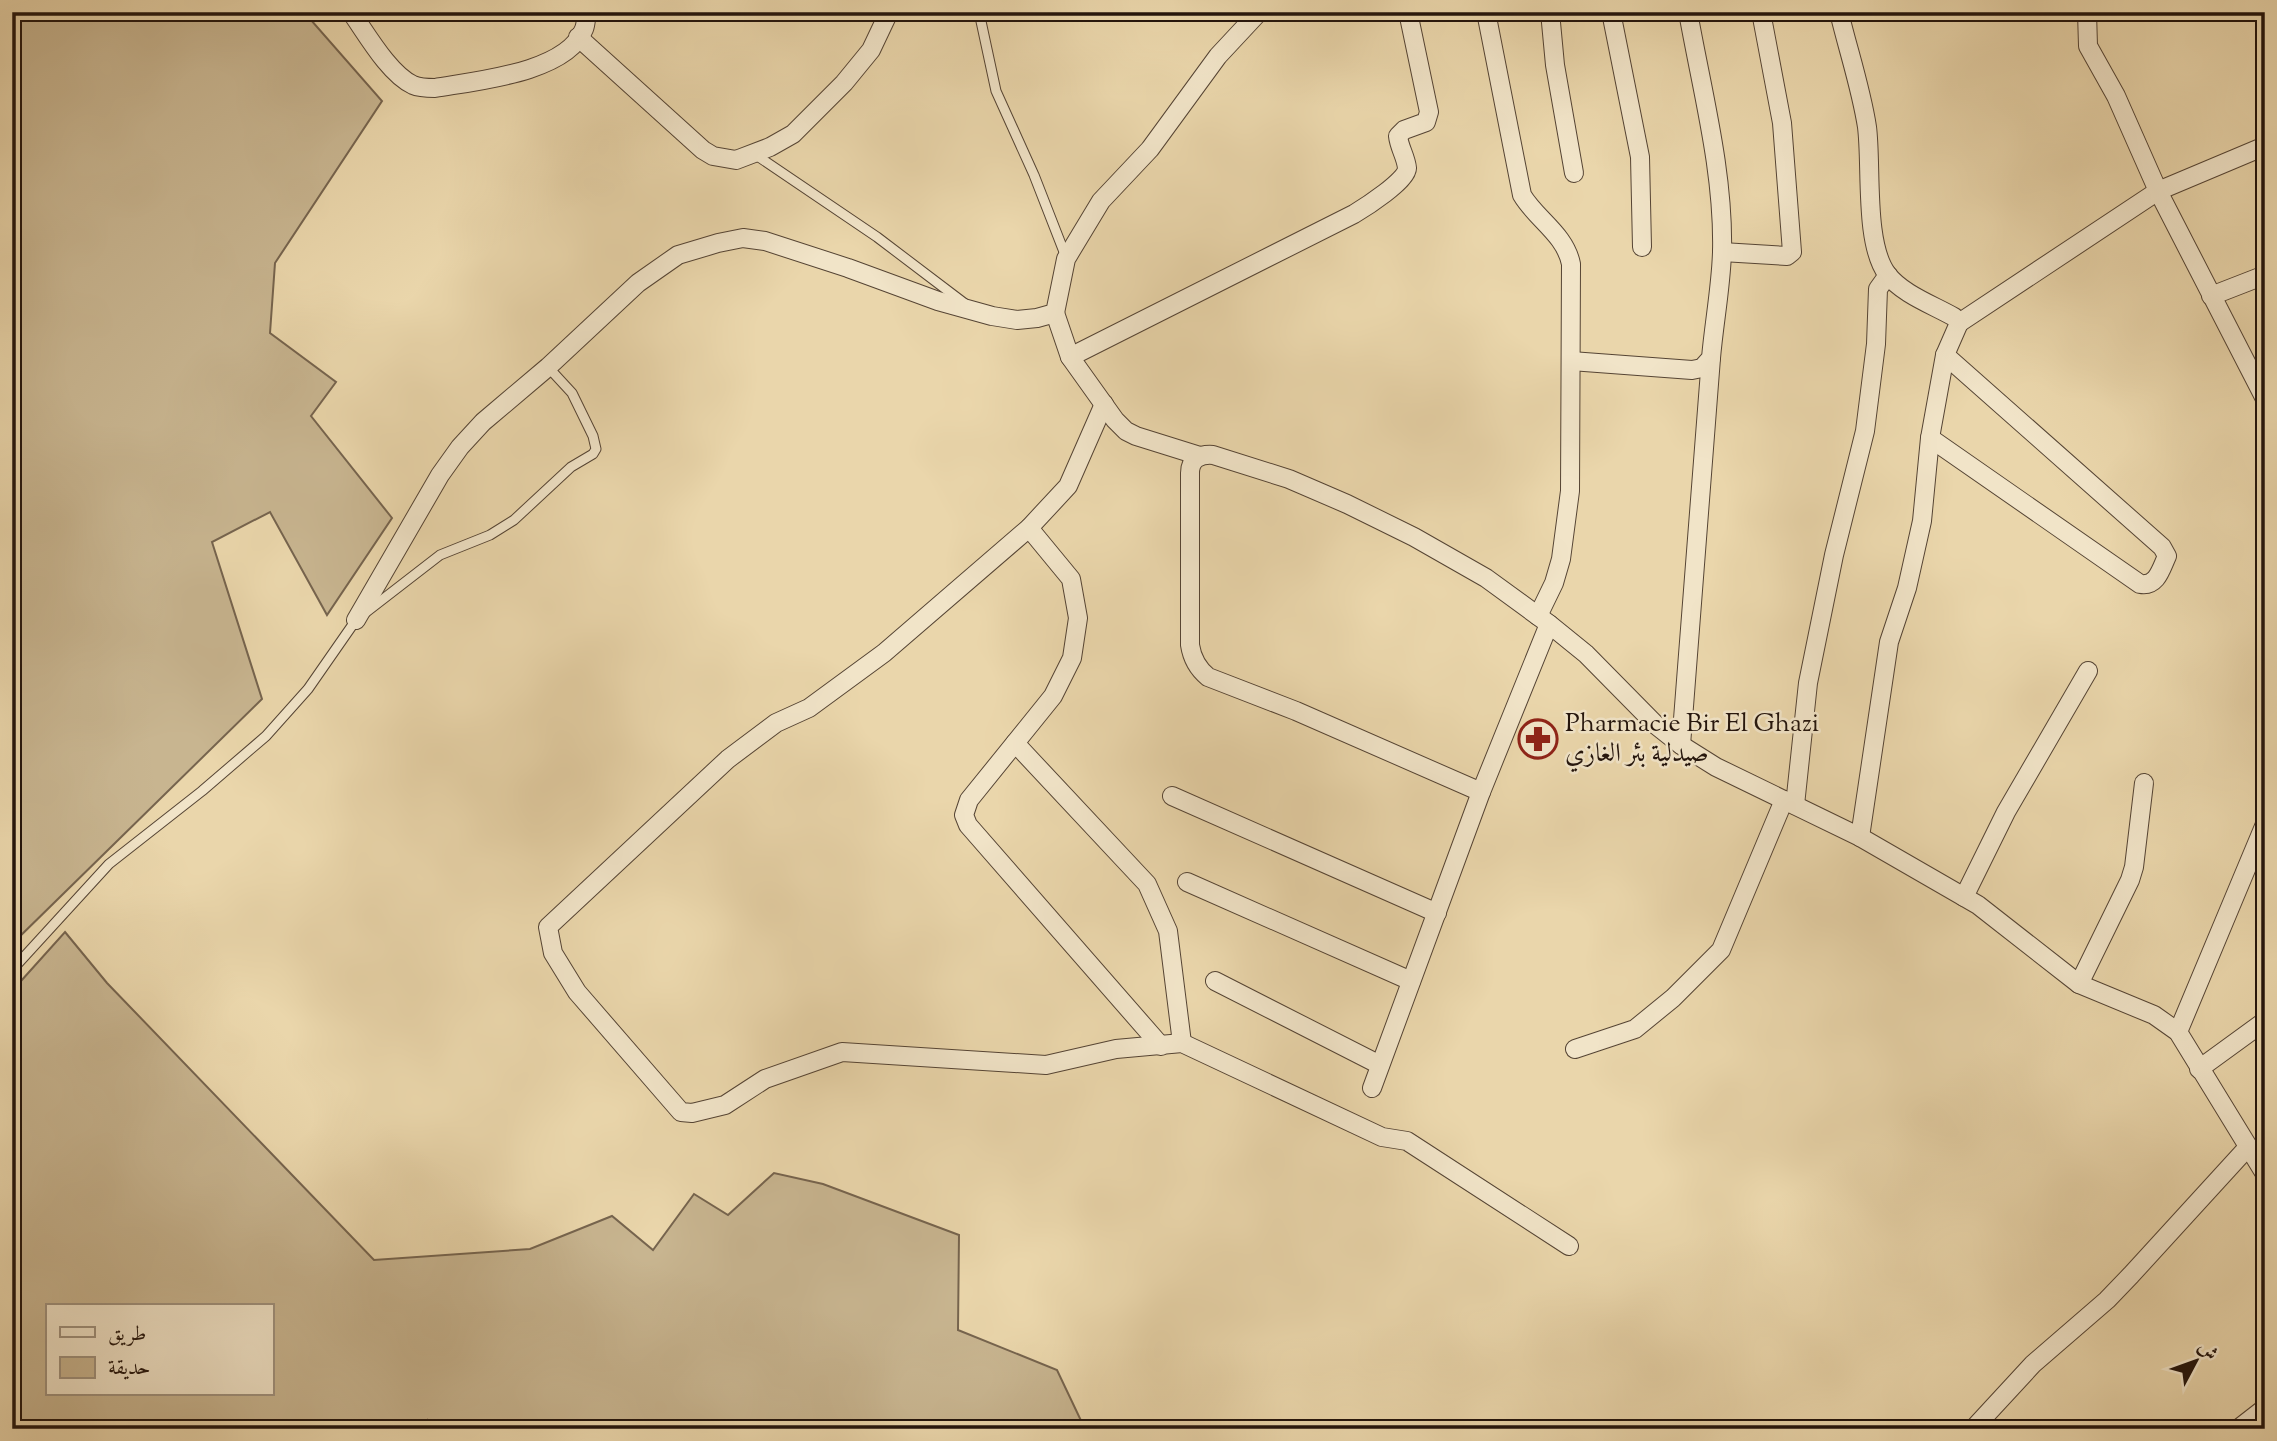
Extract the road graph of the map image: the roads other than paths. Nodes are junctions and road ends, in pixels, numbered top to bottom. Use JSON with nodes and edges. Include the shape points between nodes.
{"nodes":[{"id":1,"x":351,"y":12,"type":"edge"},
{"id":2,"x":587,"y":12,"type":"edge"},
{"id":3,"x":889,"y":12,"type":"edge"},
{"id":4,"x":979,"y":12,"type":"edge"},
{"id":5,"x":1259,"y":12,"type":"edge"},
{"id":6,"x":1408,"y":12,"type":"edge"},
{"id":7,"x":1486,"y":12,"type":"edge"},
{"id":8,"x":1550,"y":12,"type":"edge"},
{"id":9,"x":1611,"y":12,"type":"edge"},
{"id":10,"x":1688,"y":12,"type":"edge"},
{"id":11,"x":1761,"y":12,"type":"edge"},
{"id":12,"x":1839,"y":12,"type":"edge"},
{"id":13,"x":2087,"y":12,"type":"edge"},
{"id":14,"x":578,"y":37,"type":"junction"},
{"id":15,"x":2265,"y":146,"type":"edge"},
{"id":16,"x":751,"y":153,"type":"junction"},
{"id":17,"x":1574,"y":173,"type":"dead end"},
{"id":18,"x":2158,"y":191,"type":"junction"},
{"id":19,"x":1642,"y":247,"type":"dead end"},
{"id":20,"x":1722,"y":252,"type":"junction"},
{"id":21,"x":1066,"y":259,"type":"junction"},
{"id":22,"x":1888,"y":275,"type":"junction"},
{"id":23,"x":2265,"y":275,"type":"edge"},
{"id":24,"x":2211,"y":296,"type":"junction"},
{"id":25,"x":971,"y":310,"type":"junction"},
{"id":26,"x":1055,"y":313,"type":"junction"},
{"id":27,"x":1959,"y":323,"type":"junction"},
{"id":28,"x":1944,"y":355,"type":"junction"},
{"id":29,"x":1070,"y":357,"type":"junction"},
{"id":30,"x":1711,"y":358,"type":"junction"},
{"id":31,"x":1571,"y":361,"type":"junction"},
{"id":32,"x":548,"y":367,"type":"junction"},
{"id":33,"x":2263,"y":391,"type":"edge"},
{"id":34,"x":1104,"y":404,"type":"junction"},
{"id":35,"x":1930,"y":438,"type":"junction"},
{"id":36,"x":1200,"y":456,"type":"junction"},
{"id":37,"x":1029,"y":528,"type":"junction"},
{"id":38,"x":356,"y":620,"type":"junction"},
{"id":39,"x":1544,"y":620,"type":"junction"},
{"id":40,"x":2088,"y":671,"type":"dead end"},
{"id":41,"x":1015,"y":743,"type":"junction"},
{"id":42,"x":1681,"y":745,"type":"junction"},
{"id":43,"x":2144,"y":783,"type":"dead end"},
{"id":44,"x":1481,"y":792,"type":"junction"},
{"id":45,"x":1172,"y":796,"type":"dead end"},
{"id":46,"x":1789,"y":803,"type":"junction"},
{"id":47,"x":2265,"y":824,"type":"edge"},
{"id":48,"x":1860,"y":838,"type":"junction"},
{"id":49,"x":1187,"y":882,"type":"dead end"},
{"id":50,"x":1964,"y":897,"type":"junction"},
{"id":51,"x":1437,"y":913,"type":"junction"},
{"id":52,"x":12,"y":970,"type":"edge"},
{"id":53,"x":1215,"y":981,"type":"dead end"},
{"id":54,"x":1411,"y":981,"type":"junction"},
{"id":55,"x":2079,"y":984,"type":"junction"},
{"id":56,"x":2265,"y":1021,"type":"edge"},
{"id":57,"x":2178,"y":1032,"type":"junction"},
{"id":58,"x":1182,"y":1043,"type":"junction"},
{"id":59,"x":1161,"y":1046,"type":"junction"},
{"id":60,"x":1575,"y":1049,"type":"dead end"},
{"id":61,"x":1380,"y":1065,"type":"junction"},
{"id":62,"x":2199,"y":1069,"type":"junction"},
{"id":63,"x":1372,"y":1088,"type":"dead end"},
{"id":64,"x":2248,"y":1147,"type":"junction"},
{"id":65,"x":2265,"y":1174,"type":"edge"},
{"id":66,"x":1569,"y":1246,"type":"dead end"},
{"id":67,"x":2265,"y":1408,"type":"edge"},
{"id":68,"x":1973,"y":1429,"type":"edge"},
{"id":69,"x":2238,"y":1429,"type":"edge"}],
"edges":[{"from":1,"to":14,"type":"street","via":[[392,68],[421,88],[526,71],[573,46]]},
{"from":2,"to":14,"type":"street"},
{"from":3,"to":16,"type":"street","via":[[871,50],[844,83],[793,134]]},
{"from":4,"to":21,"type":"lane","via":[[995,88]]},
{"from":5,"to":21,"type":"street","via":[[1218,56],[1159,139],[1101,201]]},
{"from":6,"to":29,"type":"street","via":[[1429,113],[1426,122],[1398,136],[1407,166],[1404,176],[1364,209]]},
{"from":7,"to":31,"type":"street","via":[[1522,195],[1569,254]]},
{"from":8,"to":17,"type":"street"},
{"from":9,"to":19,"type":"street","via":[[1640,157]]},
{"from":10,"to":20,"type":"street","via":[[1718,180]]},
{"from":11,"to":20,"type":"street","via":[[1782,122],[1792,252],[1787,256]]},
{"from":12,"to":22,"type":"street","via":[[1867,126],[1874,242]]},
{"from":13,"to":18,"type":"street","via":[[2088,46]]},
{"from":14,"to":16,"type":"street","via":[[703,150],[726,160]]},
{"from":15,"to":18,"type":"street"},
{"from":16,"to":25,"type":"lane","via":[[877,237]]},
{"from":18,"to":24,"type":"street"},
{"from":18,"to":27,"type":"street"},
{"from":20,"to":30,"type":"street"},
{"from":21,"to":26,"type":"street"},
{"from":22,"to":27,"type":"street"},
{"from":22,"to":46,"type":"street","via":[[1878,289],[1865,431],[1808,682]]},
{"from":23,"to":24,"type":"street"},
{"from":24,"to":33,"type":"street"},
{"from":25,"to":26,"type":"street","via":[[1017,320]]},
{"from":25,"to":32,"type":"street","via":[[820,258],[743,238],[678,255],[658,268]]},
{"from":26,"to":29,"type":"street"},
{"from":27,"to":28,"type":"street"},
{"from":28,"to":35,"type":"street"},
{"from":28,"to":35,"type":"street","via":[[2162,547],[2166,556],[2154,582],[2140,584]]},
{"from":29,"to":34,"type":"street"},
{"from":30,"to":31,"type":"street","via":[[1702,368],[1692,370]]},
{"from":30,"to":42,"type":"street"},
{"from":31,"to":39,"type":"street","via":[[1570,491],[1561,559]]},
{"from":32,"to":38,"type":"street","via":[[460,447]]},
{"from":32,"to":38,"type":"lane","via":[[572,393],[593,436],[593,454],[571,467],[514,520],[440,555]]},
{"from":34,"to":36,"type":"street","via":[[1126,431]]},
{"from":34,"to":37,"type":"street","via":[[1068,486]]},
{"from":35,"to":48,"type":"street","via":[[1922,521],[1889,642]]},
{"from":36,"to":39,"type":"street","via":[[1213,455],[1289,479],[1347,504],[1474,571]]},
{"from":36,"to":44,"type":"street","via":[[1190,473],[1190,645],[1202,672]]},
{"from":37,"to":41,"type":"street","via":[[1071,579],[1079,618],[1072,658],[1053,696]]},
{"from":37,"to":59,"type":"street","via":[[884,653],[728,759],[548,927],[553,953],[578,992],[681,1111],[692,1113],[725,1105],[765,1079],[842,1052],[1046,1065],[1116,1049]]},
{"from":38,"to":52,"type":"lane","via":[[266,736],[109,864]]},
{"from":39,"to":42,"type":"street"},
{"from":39,"to":44,"type":"street"},
{"from":40,"to":50,"type":"street","via":[[2006,812]]},
{"from":41,"to":58,"type":"street","via":[[1147,884],[1168,932]]},
{"from":41,"to":59,"type":"street","via":[[969,800],[964,815],[968,825]]},
{"from":42,"to":46,"type":"street"},
{"from":43,"to":55,"type":"street","via":[[2130,880]]},
{"from":44,"to":51,"type":"street"},
{"from":45,"to":51,"type":"street"},
{"from":46,"to":48,"type":"street"},
{"from":46,"to":60,"type":"street","via":[[1721,950],[1634,1029]]},
{"from":47,"to":57,"type":"street"},
{"from":48,"to":50,"type":"street"},
{"from":49,"to":54,"type":"street"},
{"from":50,"to":55,"type":"street"},
{"from":51,"to":54,"type":"street"},
{"from":53,"to":61,"type":"street"},
{"from":54,"to":61,"type":"street"},
{"from":55,"to":57,"type":"street","via":[[2154,1015]]},
{"from":56,"to":62,"type":"street"},
{"from":57,"to":62,"type":"street"},
{"from":58,"to":59,"type":"street"},
{"from":58,"to":66,"type":"street","via":[[1382,1137],[1407,1141]]},
{"from":61,"to":63,"type":"street"},
{"from":62,"to":64,"type":"street"},
{"from":64,"to":65,"type":"street"},
{"from":64,"to":68,"type":"street","via":[[2107,1300],[2033,1364]]},
{"from":67,"to":69,"type":"street"}]}
